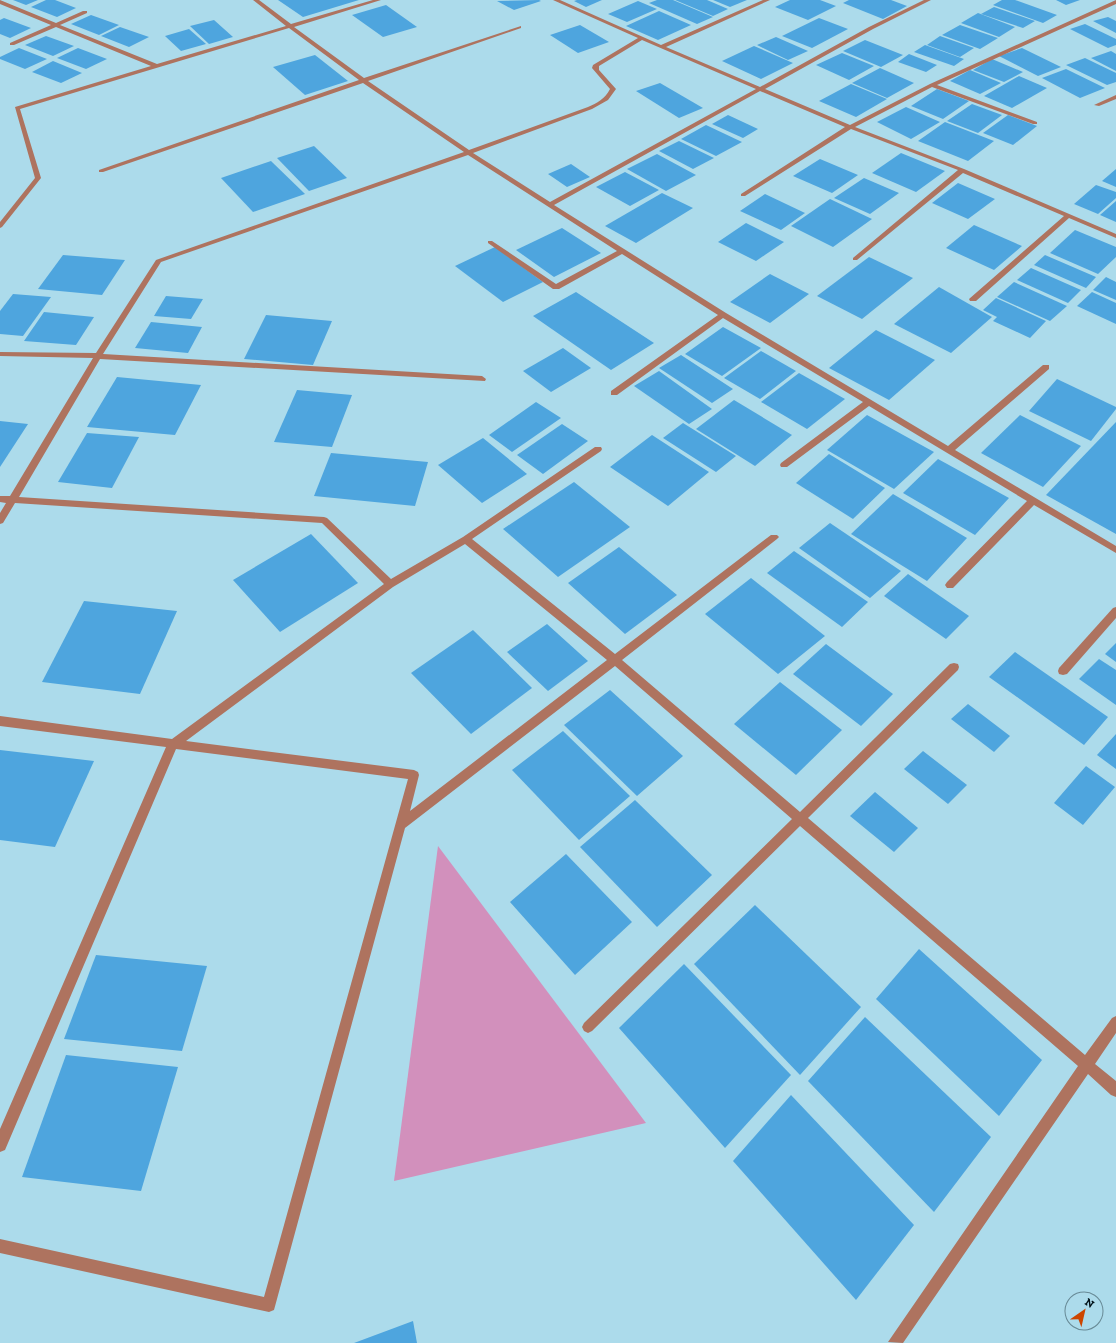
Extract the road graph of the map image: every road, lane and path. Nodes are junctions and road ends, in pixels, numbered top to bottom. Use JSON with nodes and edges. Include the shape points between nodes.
{"nodes":[{"id":1,"x":256,"y":0,"type":"edge"},
{"id":2,"x":378,"y":0,"type":"edge"},
{"id":3,"x":767,"y":0,"type":"edge"},
{"id":4,"x":928,"y":0,"type":"edge"},
{"id":5,"x":560,"y":1,"type":"edge"},
{"id":6,"x":0,"y":2,"type":"edge"},
{"id":7,"x":1116,"y":2,"type":"edge"},
{"id":8,"x":85,"y":12,"type":"dead end"},
{"id":9,"x":57,"y":25,"type":"junction"},
{"id":10,"x":289,"y":26,"type":"junction"},
{"id":11,"x":519,"y":27,"type":"dead end"},
{"id":12,"x":642,"y":38,"type":"junction"},
{"id":13,"x":12,"y":44,"type":"dead end"},
{"id":14,"x":661,"y":46,"type":"junction"},
{"id":15,"x":156,"y":66,"type":"junction"},
{"id":16,"x":362,"y":80,"type":"junction"},
{"id":17,"x":932,"y":84,"type":"junction"},
{"id":18,"x":761,"y":88,"type":"junction"},
{"id":19,"x":1116,"y":97,"type":"edge"},
{"id":20,"x":1097,"y":105,"type":"dead end"},
{"id":21,"x":1035,"y":123,"type":"dead end"},
{"id":22,"x":850,"y":127,"type":"junction"},
{"id":23,"x":470,"y":152,"type":"junction"},
{"id":24,"x":962,"y":170,"type":"junction"},
{"id":25,"x":101,"y":171,"type":"dead end"},
{"id":26,"x":743,"y":195,"type":"dead end"},
{"id":27,"x":550,"y":205,"type":"junction"},
{"id":28,"x":1068,"y":216,"type":"junction"},
{"id":29,"x":0,"y":226,"type":"edge"},
{"id":30,"x":1116,"y":236,"type":"edge"},
{"id":31,"x":490,"y":242,"type":"dead end"},
{"id":32,"x":622,"y":251,"type":"junction"},
{"id":33,"x":854,"y":259,"type":"dead end"},
{"id":34,"x":973,"y":299,"type":"dead end"},
{"id":35,"x":723,"y":315,"type":"junction"},
{"id":36,"x":0,"y":354,"type":"edge"},
{"id":37,"x":98,"y":356,"type":"junction"},
{"id":38,"x":1046,"y":367,"type":"dead end"},
{"id":39,"x":482,"y":379,"type":"dead end"},
{"id":40,"x":614,"y":393,"type":"dead end"},
{"id":41,"x":868,"y":402,"type":"junction"},
{"id":42,"x":598,"y":449,"type":"dead end"},
{"id":43,"x":949,"y":450,"type":"junction"},
{"id":44,"x":784,"y":465,"type":"dead end"},
{"id":45,"x":0,"y":499,"type":"edge"},
{"id":46,"x":12,"y":500,"type":"junction"},
{"id":47,"x":1033,"y":500,"type":"junction"},
{"id":48,"x":0,"y":521,"type":"edge"},
{"id":49,"x":774,"y":537,"type":"dead end"},
{"id":50,"x":466,"y":539,"type":"junction"},
{"id":51,"x":1116,"y":550,"type":"edge"},
{"id":52,"x":390,"y":584,"type":"junction"},
{"id":53,"x":950,"y":585,"type":"dead end"},
{"id":54,"x":1116,"y":611,"type":"edge"},
{"id":55,"x":615,"y":660,"type":"junction"},
{"id":56,"x":954,"y":667,"type":"dead end"},
{"id":57,"x":1063,"y":671,"type":"dead end"},
{"id":58,"x":0,"y":721,"type":"edge"},
{"id":59,"x":174,"y":744,"type":"junction"},
{"id":60,"x":799,"y":818,"type":"junction"},
{"id":61,"x":399,"y":826,"type":"junction"},
{"id":62,"x":1116,"y":1022,"type":"edge"},
{"id":63,"x":588,"y":1027,"type":"dead end"},
{"id":64,"x":1087,"y":1064,"type":"junction"},
{"id":65,"x":1116,"y":1090,"type":"edge"},
{"id":66,"x":0,"y":1145,"type":"edge"},
{"id":67,"x":0,"y":1246,"type":"edge"},
{"id":68,"x":895,"y":1342,"type":"edge"}],
"edges":[{"from":1,"to":10,"type":"street"},
{"from":2,"to":10,"type":"street"},
{"from":3,"to":14,"type":"street"},
{"from":4,"to":18,"type":"street"},
{"from":5,"to":12,"type":"street"},
{"from":6,"to":9,"type":"street"},
{"from":7,"to":17,"type":"street"},
{"from":8,"to":9,"type":"street"},
{"from":9,"to":13,"type":"street"},
{"from":9,"to":15,"type":"street"},
{"from":10,"to":15,"type":"street"},
{"from":10,"to":16,"type":"street"},
{"from":11,"to":16,"type":"street"},
{"from":12,"to":14,"type":"street"},
{"from":12,"to":23,"type":"street","via":[[596,65],[597,71],[613,89],[604,101]]},
{"from":14,"to":18,"type":"street"},
{"from":15,"to":29,"type":"street","via":[[17,108],[38,178]]},
{"from":16,"to":23,"type":"street"},
{"from":16,"to":25,"type":"street"},
{"from":17,"to":21,"type":"street"},
{"from":17,"to":22,"type":"street"},
{"from":18,"to":22,"type":"street"},
{"from":18,"to":27,"type":"street"},
{"from":19,"to":20,"type":"street"},
{"from":22,"to":24,"type":"street"},
{"from":22,"to":26,"type":"street"},
{"from":23,"to":27,"type":"street"},
{"from":23,"to":37,"type":"street","via":[[158,261]]},
{"from":24,"to":28,"type":"street"},
{"from":24,"to":33,"type":"street"},
{"from":27,"to":32,"type":"street"},
{"from":28,"to":30,"type":"street"},
{"from":28,"to":34,"type":"street"},
{"from":31,"to":32,"type":"street","via":[[556,287]]},
{"from":32,"to":35,"type":"street","via":[[689,291]]},
{"from":35,"to":40,"type":"street"},
{"from":35,"to":41,"type":"street"},
{"from":36,"to":37,"type":"street"},
{"from":37,"to":39,"type":"street"},
{"from":37,"to":46,"type":"street"},
{"from":38,"to":43,"type":"street"},
{"from":41,"to":43,"type":"street"},
{"from":41,"to":44,"type":"street"},
{"from":42,"to":50,"type":"street"},
{"from":43,"to":47,"type":"street"},
{"from":45,"to":46,"type":"street"},
{"from":46,"to":48,"type":"street"},
{"from":46,"to":52,"type":"street","via":[[324,520]]},
{"from":47,"to":51,"type":"street"},
{"from":47,"to":53,"type":"street"},
{"from":49,"to":55,"type":"street"},
{"from":50,"to":52,"type":"street"},
{"from":50,"to":55,"type":"street"},
{"from":52,"to":59,"type":"street"},
{"from":54,"to":57,"type":"street"},
{"from":55,"to":60,"type":"street"},
{"from":55,"to":61,"type":"street"},
{"from":56,"to":60,"type":"street"},
{"from":58,"to":59,"type":"street"},
{"from":59,"to":61,"type":"street","via":[[414,775]]},
{"from":59,"to":66,"type":"street"},
{"from":60,"to":63,"type":"street"},
{"from":60,"to":64,"type":"street"},
{"from":61,"to":67,"type":"street","via":[[269,1305]]},
{"from":62,"to":64,"type":"street"},
{"from":64,"to":65,"type":"street"},
{"from":64,"to":68,"type":"street"}]}
